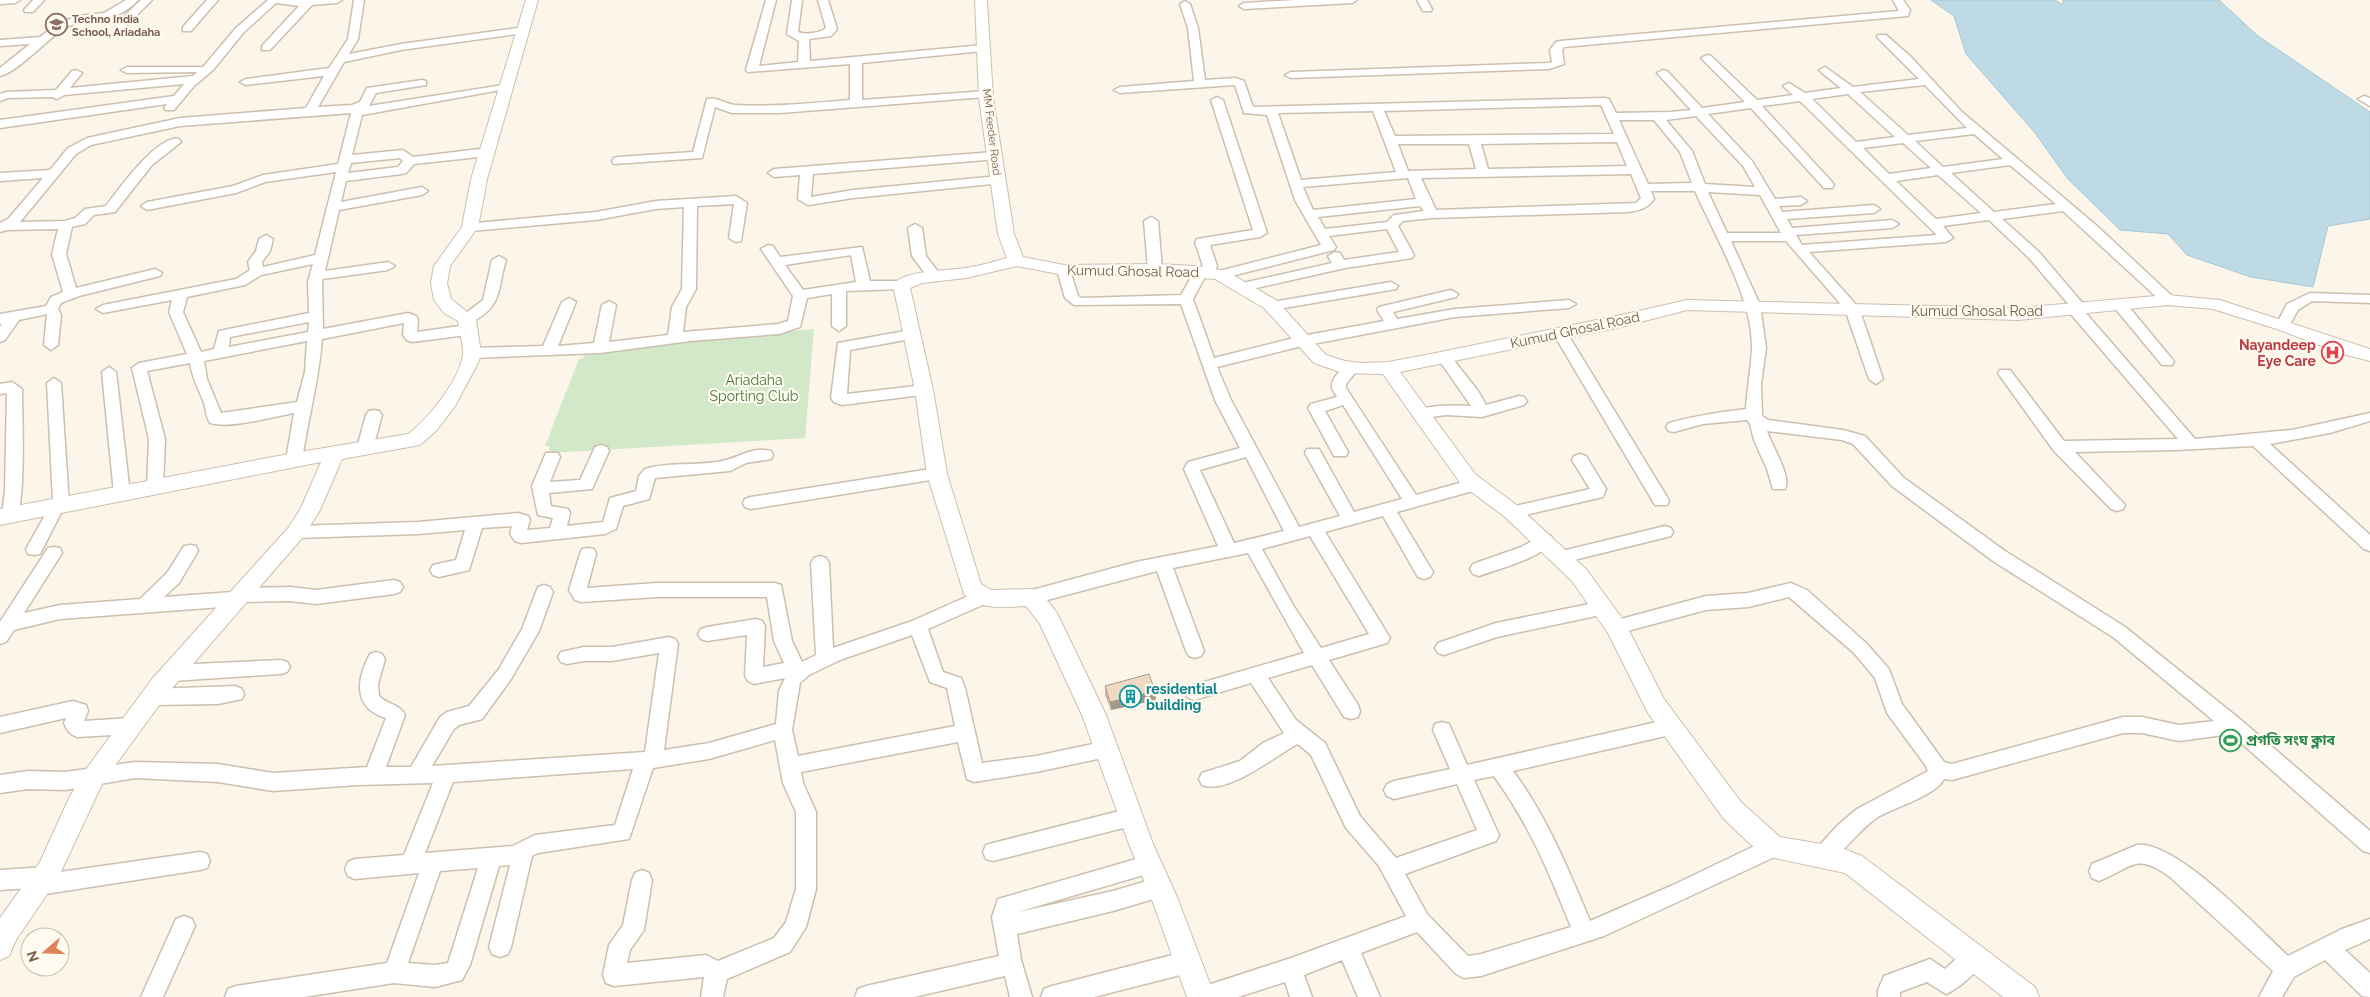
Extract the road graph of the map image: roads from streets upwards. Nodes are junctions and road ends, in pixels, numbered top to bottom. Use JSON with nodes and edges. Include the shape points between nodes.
{"nodes":[{"id":1,"x":15,"y":0,"type":"edge"},
{"id":2,"x":39,"y":0,"type":"edge"},
{"id":3,"x":133,"y":0,"type":"edge"},
{"id":4,"x":146,"y":0,"type":"edge"},
{"id":5,"x":162,"y":0,"type":"edge"},
{"id":6,"x":213,"y":0,"type":"edge"},
{"id":7,"x":274,"y":0,"type":"edge"},
{"id":8,"x":337,"y":0,"type":"edge"},
{"id":9,"x":359,"y":0,"type":"edge"},
{"id":10,"x":532,"y":0,"type":"edge"},
{"id":11,"x":771,"y":0,"type":"edge"},
{"id":12,"x":797,"y":0,"type":"edge"},
{"id":13,"x":823,"y":0,"type":"edge"},
{"id":14,"x":981,"y":0,"type":"edge"},
{"id":15,"x":1352,"y":0,"type":"edge"},
{"id":16,"x":1898,"y":0,"type":"edge"},
{"id":17,"x":0,"y":1,"type":"edge"},
{"id":18,"x":308,"y":4,"type":"junction"},
{"id":19,"x":1185,"y":4,"type":"dead end"},
{"id":20,"x":1244,"y":6,"type":"dead end"},
{"id":21,"x":29,"y":10,"type":"dead end"},
{"id":22,"x":120,"y":26,"type":"dead end"},
{"id":23,"x":187,"y":29,"type":"dead end"},
{"id":24,"x":524,"y":30,"type":"junction"},
{"id":25,"x":803,"y":37,"type":"junction"},
{"id":26,"x":1882,"y":38,"type":"dead end"},
{"id":27,"x":44,"y":40,"type":"junction"},
{"id":28,"x":0,"y":43,"type":"edge"},
{"id":29,"x":266,"y":48,"type":"dead end"},
{"id":30,"x":983,"y":48,"type":"junction"},
{"id":31,"x":1707,"y":58,"type":"dead end"},
{"id":32,"x":340,"y":59,"type":"junction"},
{"id":33,"x":16,"y":61,"type":"junction"},
{"id":34,"x":856,"y":61,"type":"junction"},
{"id":35,"x":0,"y":62,"type":"edge"},
{"id":36,"x":804,"y":66,"type":"junction"},
{"id":37,"x":209,"y":68,"type":"junction"},
{"id":38,"x":127,"y":70,"type":"dead end"},
{"id":39,"x":1825,"y":70,"type":"dead end"},
{"id":40,"x":333,"y":71,"type":"junction"},
{"id":41,"x":0,"y":73,"type":"edge"},
{"id":42,"x":76,"y":73,"type":"dead end"},
{"id":43,"x":1663,"y":73,"type":"dead end"},
{"id":44,"x":1292,"y":75,"type":"dead end"},
{"id":45,"x":196,"y":79,"type":"junction"},
{"id":46,"x":246,"y":82,"type":"dead end"},
{"id":47,"x":1926,"y":82,"type":"junction"},
{"id":48,"x":422,"y":83,"type":"dead end"},
{"id":49,"x":1200,"y":84,"type":"junction"},
{"id":50,"x":506,"y":86,"type":"junction"},
{"id":51,"x":1789,"y":86,"type":"dead end"},
{"id":52,"x":1120,"y":90,"type":"dead end"},
{"id":53,"x":1850,"y":90,"type":"junction"},
{"id":54,"x":59,"y":93,"type":"junction"},
{"id":55,"x":986,"y":94,"type":"junction"},
{"id":56,"x":1803,"y":97,"type":"junction"},
{"id":57,"x":0,"y":98,"type":"edge"},
{"id":58,"x":176,"y":99,"type":"junction"},
{"id":59,"x":1217,"y":100,"type":"dead end"},
{"id":60,"x":856,"y":102,"type":"junction"},
{"id":61,"x":1753,"y":103,"type":"junction"},
{"id":62,"x":1377,"y":107,"type":"junction"},
{"id":63,"x":356,"y":110,"type":"junction"},
{"id":64,"x":1272,"y":111,"type":"junction"},
{"id":65,"x":310,"y":112,"type":"junction"},
{"id":66,"x":1701,"y":112,"type":"junction"},
{"id":67,"x":1657,"y":116,"type":"junction"},
{"id":68,"x":1611,"y":117,"type":"junction"},
{"id":69,"x":41,"y":118,"type":"junction"},
{"id":70,"x":0,"y":124,"type":"edge"},
{"id":71,"x":158,"y":126,"type":"junction"},
{"id":72,"x":1975,"y":130,"type":"junction"},
{"id":73,"x":1620,"y":138,"type":"junction"},
{"id":74,"x":1904,"y":138,"type":"junction"},
{"id":75,"x":1390,"y":140,"type":"junction"},
{"id":76,"x":1474,"y":140,"type":"junction"},
{"id":77,"x":175,"y":142,"type":"dead end"},
{"id":78,"x":1853,"y":146,"type":"junction"},
{"id":79,"x":488,"y":152,"type":"junction"},
{"id":80,"x":994,"y":156,"type":"junction"},
{"id":81,"x":410,"y":161,"type":"junction"},
{"id":82,"x":618,"y":161,"type":"dead end"},
{"id":83,"x":2012,"y":161,"type":"junction"},
{"id":84,"x":342,"y":169,"type":"junction"},
{"id":85,"x":808,"y":170,"type":"junction"},
{"id":86,"x":1634,"y":170,"type":"junction"},
{"id":87,"x":1939,"y":171,"type":"junction"},
{"id":88,"x":1483,"y":172,"type":"junction"},
{"id":89,"x":774,"y":173,"type":"dead end"},
{"id":90,"x":55,"y":174,"type":"junction"},
{"id":91,"x":1409,"y":174,"type":"junction"},
{"id":92,"x":0,"y":177,"type":"edge"},
{"id":93,"x":1887,"y":178,"type":"junction"},
{"id":94,"x":998,"y":180,"type":"junction"},
{"id":95,"x":1295,"y":184,"type":"junction"},
{"id":96,"x":1828,"y":185,"type":"dead end"},
{"id":97,"x":1700,"y":187,"type":"junction"},
{"id":98,"x":1645,"y":188,"type":"junction"},
{"id":99,"x":422,"y":191,"type":"dead end"},
{"id":100,"x":1768,"y":198,"type":"junction"},
{"id":101,"x":1424,"y":202,"type":"junction"},
{"id":102,"x":1801,"y":202,"type":"dead end"},
{"id":103,"x":692,"y":203,"type":"junction"},
{"id":104,"x":146,"y":206,"type":"dead end"},
{"id":105,"x":333,"y":207,"type":"junction"},
{"id":106,"x":2065,"y":207,"type":"junction"},
{"id":107,"x":1874,"y":209,"type":"dead end"},
{"id":108,"x":1308,"y":214,"type":"junction"},
{"id":109,"x":1432,"y":214,"type":"junction"},
{"id":110,"x":1779,"y":216,"type":"junction"},
{"id":111,"x":1994,"y":217,"type":"junction"},
{"id":112,"x":1151,"y":221,"type":"dead end"},
{"id":113,"x":1934,"y":223,"type":"junction"},
{"id":114,"x":1892,"y":224,"type":"dead end"},
{"id":115,"x":66,"y":225,"type":"junction"},
{"id":116,"x":1391,"y":225,"type":"junction"},
{"id":117,"x":4,"y":227,"type":"edge"},
{"id":118,"x":470,"y":227,"type":"junction"},
{"id":119,"x":915,"y":228,"type":"dead end"},
{"id":120,"x":1320,"y":233,"type":"junction"},
{"id":121,"x":1789,"y":235,"type":"junction"},
{"id":122,"x":1724,"y":237,"type":"junction"},
{"id":123,"x":736,"y":238,"type":"dead end"},
{"id":124,"x":266,"y":239,"type":"dead end"},
{"id":125,"x":1329,"y":247,"type":"junction"},
{"id":126,"x":768,"y":249,"type":"dead end"},
{"id":127,"x":1798,"y":249,"type":"junction"},
{"id":128,"x":321,"y":258,"type":"junction"},
{"id":129,"x":499,"y":260,"type":"dead end"},
{"id":130,"x":1017,"y":261,"type":"junction"},
{"id":131,"x":776,"y":262,"type":"junction"},
{"id":132,"x":1340,"y":264,"type":"junction"},
{"id":133,"x":388,"y":266,"type":"dead end"},
{"id":134,"x":1154,"y":269,"type":"junction"},
{"id":135,"x":1064,"y":270,"type":"junction"},
{"id":136,"x":257,"y":272,"type":"junction"},
{"id":137,"x":154,"y":273,"type":"dead end"},
{"id":138,"x":1214,"y":274,"type":"junction"},
{"id":139,"x":316,"y":276,"type":"junction"},
{"id":140,"x":935,"y":277,"type":"junction"},
{"id":141,"x":901,"y":284,"type":"junction"},
{"id":142,"x":864,"y":286,"type":"junction"},
{"id":143,"x":1391,"y":286,"type":"dead end"},
{"id":144,"x":1243,"y":287,"type":"junction"},
{"id":145,"x":839,"y":290,"type":"junction"},
{"id":146,"x":74,"y":293,"type":"junction"},
{"id":147,"x":181,"y":293,"type":"junction"},
{"id":148,"x":1451,"y":294,"type":"dead end"},
{"id":149,"x":800,"y":296,"type":"junction"},
{"id":150,"x":1186,"y":299,"type":"junction"},
{"id":151,"x":2370,"y":299,"type":"edge"},
{"id":152,"x":2168,"y":300,"type":"junction"},
{"id":153,"x":569,"y":302,"type":"dead end"},
{"id":154,"x":1569,"y":304,"type":"dead end"},
{"id":155,"x":2119,"y":304,"type":"junction"},
{"id":156,"x":609,"y":305,"type":"dead end"},
{"id":157,"x":1753,"y":305,"type":"junction"},
{"id":158,"x":1272,"y":306,"type":"junction"},
{"id":159,"x":1852,"y":308,"type":"junction"},
{"id":160,"x":103,"y":309,"type":"dead end"},
{"id":161,"x":2076,"y":309,"type":"junction"},
{"id":162,"x":51,"y":310,"type":"junction"},
{"id":163,"x":316,"y":316,"type":"junction"},
{"id":164,"x":7,"y":318,"type":"edge"},
{"id":165,"x":467,"y":324,"type":"junction"},
{"id":166,"x":2283,"y":325,"type":"junction"},
{"id":167,"x":839,"y":326,"type":"dead end"},
{"id":168,"x":1394,"y":326,"type":"junction"},
{"id":169,"x":1560,"y":333,"type":"junction"},
{"id":170,"x":911,"y":335,"type":"junction"},
{"id":171,"x":315,"y":336,"type":"junction"},
{"id":172,"x":0,"y":337,"type":"edge"},
{"id":173,"x":675,"y":339,"type":"junction"},
{"id":174,"x":1302,"y":342,"type":"junction"},
{"id":175,"x":52,"y":345,"type":"dead end"},
{"id":176,"x":600,"y":348,"type":"junction"},
{"id":177,"x":548,"y":351,"type":"junction"},
{"id":178,"x":220,"y":353,"type":"junction"},
{"id":179,"x":472,"y":353,"type":"junction"},
{"id":180,"x":2370,"y":355,"type":"edge"},
{"id":181,"x":1444,"y":357,"type":"junction"},
{"id":182,"x":196,"y":358,"type":"junction"},
{"id":183,"x":2167,"y":362,"type":"dead end"},
{"id":184,"x":1209,"y":364,"type":"junction"},
{"id":185,"x":1352,"y":368,"type":"junction"},
{"id":186,"x":1388,"y":368,"type":"junction"},
{"id":187,"x":109,"y":372,"type":"dead end"},
{"id":188,"x":2005,"y":373,"type":"dead end"},
{"id":189,"x":1876,"y":379,"type":"dead end"},
{"id":190,"x":54,"y":383,"type":"dead end"},
{"id":191,"x":0,"y":389,"type":"edge"},
{"id":192,"x":924,"y":390,"type":"junction"},
{"id":193,"x":1347,"y":399,"type":"junction"},
{"id":194,"x":1518,"y":401,"type":"dead end"},
{"id":195,"x":303,"y":406,"type":"junction"},
{"id":196,"x":1482,"y":412,"type":"junction"},
{"id":197,"x":1420,"y":414,"type":"junction"},
{"id":198,"x":374,"y":415,"type":"dead end"},
{"id":199,"x":2367,"y":417,"type":"dead end"},
{"id":200,"x":1755,"y":419,"type":"junction"},
{"id":201,"x":1674,"y":426,"type":"dead end"},
{"id":202,"x":2258,"y":441,"type":"junction"},
{"id":203,"x":2190,"y":443,"type":"junction"},
{"id":204,"x":2060,"y":447,"type":"junction"},
{"id":205,"x":365,"y":448,"type":"junction"},
{"id":206,"x":600,"y":451,"type":"dead end"},
{"id":207,"x":1249,"y":451,"type":"junction"},
{"id":208,"x":1340,"y":452,"type":"dead end"},
{"id":209,"x":335,"y":453,"type":"junction"},
{"id":210,"x":1313,"y":453,"type":"dead end"},
{"id":211,"x":6,"y":454,"type":"edge"},
{"id":212,"x":765,"y":455,"type":"dead end"},
{"id":213,"x":552,"y":457,"type":"dead end"},
{"id":214,"x":294,"y":460,"type":"junction"},
{"id":215,"x":1580,"y":460,"type":"dead end"},
{"id":216,"x":937,"y":474,"type":"junction"},
{"id":217,"x":1474,"y":485,"type":"junction"},
{"id":218,"x":1779,"y":486,"type":"dead end"},
{"id":219,"x":155,"y":487,"type":"junction"},
{"id":220,"x":540,"y":488,"type":"junction"},
{"id":221,"x":122,"y":494,"type":"junction"},
{"id":222,"x":1661,"y":501,"type":"dead end"},
{"id":223,"x":1412,"y":502,"type":"junction"},
{"id":224,"x":751,"y":503,"type":"dead end"},
{"id":225,"x":2117,"y":505,"type":"dead end"},
{"id":226,"x":58,"y":506,"type":"junction"},
{"id":227,"x":1387,"y":509,"type":"junction"},
{"id":228,"x":1512,"y":512,"type":"junction"},
{"id":229,"x":5,"y":516,"type":"edge"},
{"id":230,"x":1350,"y":519,"type":"junction"},
{"id":231,"x":476,"y":522,"type":"junction"},
{"id":232,"x":1314,"y":529,"type":"junction"},
{"id":233,"x":296,"y":532,"type":"junction"},
{"id":234,"x":1665,"y":532,"type":"dead end"},
{"id":235,"x":557,"y":533,"type":"junction"},
{"id":236,"x":1294,"y":534,"type":"junction"},
{"id":237,"x":1545,"y":540,"type":"junction"},
{"id":238,"x":2370,"y":545,"type":"edge"},
{"id":239,"x":1252,"y":546,"type":"junction"},
{"id":240,"x":34,"y":549,"type":"dead end"},
{"id":241,"x":190,"y":551,"type":"dead end"},
{"id":242,"x":1229,"y":551,"type":"junction"},
{"id":243,"x":54,"y":553,"type":"dead end"},
{"id":244,"x":588,"y":554,"type":"dead end"},
{"id":245,"x":1562,"y":557,"type":"junction"},
{"id":246,"x":820,"y":563,"type":"dead end"},
{"id":247,"x":1164,"y":564,"type":"junction"},
{"id":248,"x":1479,"y":569,"type":"dead end"},
{"id":249,"x":438,"y":570,"type":"dead end"},
{"id":250,"x":1424,"y":572,"type":"dead end"},
{"id":251,"x":394,"y":587,"type":"dead end"},
{"id":252,"x":544,"y":592,"type":"dead end"},
{"id":253,"x":237,"y":597,"type":"junction"},
{"id":254,"x":1032,"y":597,"type":"junction"},
{"id":255,"x":981,"y":598,"type":"junction"},
{"id":256,"x":146,"y":604,"type":"junction"},
{"id":257,"x":1610,"y":617,"type":"junction"},
{"id":258,"x":918,"y":626,"type":"junction"},
{"id":259,"x":4,"y":631,"type":"edge"},
{"id":260,"x":708,"y":634,"type":"dead end"},
{"id":261,"x":1444,"y":648,"type":"dead end"},
{"id":262,"x":1195,"y":651,"type":"dead end"},
{"id":263,"x":567,"y":657,"type":"dead end"},
{"id":264,"x":1316,"y":657,"type":"junction"},
{"id":265,"x":376,"y":659,"type":"dead end"},
{"id":266,"x":826,"y":659,"type":"junction"},
{"id":267,"x":281,"y":667,"type":"dead end"},
{"id":268,"x":797,"y":671,"type":"junction"},
{"id":269,"x":172,"y":673,"type":"junction"},
{"id":270,"x":1256,"y":675,"type":"junction"},
{"id":271,"x":1194,"y":692,"type":"dead end"},
{"id":272,"x":235,"y":694,"type":"dead end"},
{"id":273,"x":152,"y":697,"type":"junction"},
{"id":274,"x":1351,"y":711,"type":"dead end"},
{"id":275,"x":0,"y":724,"type":"edge"},
{"id":276,"x":131,"y":726,"type":"junction"},
{"id":277,"x":2234,"y":726,"type":"junction"},
{"id":278,"x":1670,"y":728,"type":"junction"},
{"id":279,"x":783,"y":730,"type":"junction"},
{"id":280,"x":1442,"y":730,"type":"dead end"},
{"id":281,"x":965,"y":732,"type":"junction"},
{"id":282,"x":1299,"y":734,"type":"junction"},
{"id":283,"x":1107,"y":749,"type":"junction"},
{"id":284,"x":649,"y":760,"type":"junction"},
{"id":285,"x":790,"y":766,"type":"junction"},
{"id":286,"x":1498,"y":766,"type":"junction"},
{"id":287,"x":1938,"y":769,"type":"junction"},
{"id":288,"x":446,"y":774,"type":"junction"},
{"id":289,"x":1462,"y":774,"type":"junction"},
{"id":290,"x":95,"y":775,"type":"junction"},
{"id":291,"x":417,"y":775,"type":"junction"},
{"id":292,"x":373,"y":776,"type":"junction"},
{"id":293,"x":1209,"y":779,"type":"dead end"},
{"id":294,"x":0,"y":784,"type":"edge"},
{"id":295,"x":1394,"y":790,"type":"dead end"},
{"id":296,"x":1131,"y":817,"type":"junction"},
{"id":297,"x":2370,"y":844,"type":"edge"},
{"id":298,"x":1774,"y":847,"type":"junction"},
{"id":299,"x":993,"y":852,"type":"dead end"},
{"id":300,"x":523,"y":853,"type":"junction"},
{"id":301,"x":1823,"y":856,"type":"junction"},
{"id":302,"x":491,"y":858,"type":"junction"},
{"id":303,"x":200,"y":861,"type":"dead end"},
{"id":304,"x":433,"y":862,"type":"junction"},
{"id":305,"x":410,"y":864,"type":"junction"},
{"id":306,"x":1150,"y":864,"type":"junction"},
{"id":307,"x":355,"y":869,"type":"dead end"},
{"id":308,"x":1392,"y":869,"type":"junction"},
{"id":309,"x":2099,"y":871,"type":"dead end"},
{"id":310,"x":0,"y":880,"type":"edge"},
{"id":311,"x":642,"y":880,"type":"dead end"},
{"id":312,"x":41,"y":881,"type":"junction"},
{"id":313,"x":1160,"y":887,"type":"junction"},
{"id":314,"x":1420,"y":921,"type":"junction"},
{"id":315,"x":184,"y":926,"type":"dead end"},
{"id":316,"x":1004,"y":927,"type":"junction"},
{"id":317,"x":2370,"y":929,"type":"edge"},
{"id":318,"x":1584,"y":933,"type":"junction"},
{"id":319,"x":0,"y":947,"type":"edge"},
{"id":320,"x":500,"y":947,"type":"dead end"},
{"id":321,"x":1346,"y":947,"type":"junction"},
{"id":322,"x":2328,"y":948,"type":"junction"},
{"id":323,"x":1974,"y":957,"type":"junction"},
{"id":324,"x":1188,"y":962,"type":"junction"},
{"id":325,"x":1011,"y":964,"type":"junction"},
{"id":326,"x":1291,"y":969,"type":"junction"},
{"id":327,"x":2286,"y":969,"type":"junction"},
{"id":328,"x":394,"y":972,"type":"junction"},
{"id":329,"x":717,"y":972,"type":"junction"},
{"id":330,"x":2370,"y":988,"type":"edge"},
{"id":331,"x":152,"y":997,"type":"edge"},
{"id":332,"x":236,"y":997,"type":"edge"},
{"id":333,"x":712,"y":997,"type":"edge"},
{"id":334,"x":866,"y":997,"type":"edge"},
{"id":335,"x":1021,"y":997,"type":"edge"},
{"id":336,"x":1052,"y":997,"type":"edge"},
{"id":337,"x":1201,"y":997,"type":"edge"},
{"id":338,"x":1205,"y":997,"type":"edge"},
{"id":339,"x":1301,"y":997,"type":"edge"},
{"id":340,"x":1369,"y":997,"type":"edge"},
{"id":341,"x":1889,"y":997,"type":"edge"},
{"id":342,"x":2025,"y":997,"type":"edge"},
{"id":343,"x":2270,"y":997,"type":"edge"}],
"edges":[{"from":1,"to":17,"type":"street"},
{"from":2,"to":21,"type":"street"},
{"from":3,"to":4,"type":"street"},
{"from":3,"to":27,"type":"street","via":[[106,16],[66,23]]},
{"from":4,"to":5,"type":"street"},
{"from":4,"to":22,"type":"street"},
{"from":6,"to":23,"type":"street"},
{"from":7,"to":18,"type":"street"},
{"from":7,"to":37,"type":"street","via":[[240,30]]},
{"from":8,"to":18,"type":"street"},
{"from":9,"to":32,"type":"street","via":[[353,39]]},
{"from":10,"to":24,"type":"street"},
{"from":11,"to":36,"type":"street","via":[[751,68]]},
{"from":12,"to":25,"type":"street","via":[[792,34]]},
{"from":13,"to":25,"type":"street","via":[[832,29],[827,34]]},
{"from":14,"to":30,"type":"street","name":"MM Feeder Road"},
{"from":15,"to":20,"type":"street"},
{"from":16,"to":44,"type":"street","via":[[1905,10],[1902,15],[1560,44],[1556,50],[1558,64],[1549,66]]},
{"from":18,"to":29,"type":"street"},
{"from":19,"to":49,"type":"street","via":[[1194,28]]},
{"from":24,"to":32,"type":"street"},
{"from":24,"to":50,"type":"street"},
{"from":25,"to":36,"type":"street"},
{"from":26,"to":47,"type":"street","via":[[1907,59]]},
{"from":27,"to":28,"type":"street"},
{"from":27,"to":33,"type":"street"},
{"from":30,"to":34,"type":"street"},
{"from":30,"to":55,"type":"street","name":"MM Feeder Road"},
{"from":31,"to":61,"type":"street"},
{"from":32,"to":40,"type":"street"},
{"from":33,"to":35,"type":"street"},
{"from":33,"to":41,"type":"street"},
{"from":34,"to":36,"type":"street"},
{"from":34,"to":60,"type":"street"},
{"from":37,"to":38,"type":"street"},
{"from":37,"to":45,"type":"street"},
{"from":39,"to":53,"type":"street"},
{"from":40,"to":46,"type":"street"},
{"from":40,"to":65,"type":"street"},
{"from":42,"to":54,"type":"street"},
{"from":43,"to":66,"type":"street"},
{"from":45,"to":54,"type":"street"},
{"from":45,"to":58,"type":"street"},
{"from":47,"to":53,"type":"street"},
{"from":47,"to":72,"type":"street"},
{"from":48,"to":63,"type":"street","via":[[372,90],[365,104]]},
{"from":49,"to":52,"type":"street"},
{"from":49,"to":64,"type":"street","via":[[1238,82],[1248,111]]},
{"from":50,"to":63,"type":"street"},
{"from":50,"to":79,"type":"street"},
{"from":51,"to":56,"type":"street"},
{"from":53,"to":56,"type":"street"},
{"from":53,"to":74,"type":"street"},
{"from":54,"to":57,"type":"street"},
{"from":54,"to":69,"type":"street"},
{"from":55,"to":60,"type":"street"},
{"from":55,"to":80,"type":"street","name":"MM Feeder Road"},
{"from":56,"to":61,"type":"street"},
{"from":56,"to":78,"type":"street"},
{"from":58,"to":69,"type":"street"},
{"from":58,"to":71,"type":"street"},
{"from":59,"to":138,"type":"street","via":[[1260,233],[1203,242]]},
{"from":60,"to":82,"type":"street","via":[[780,109],[732,109],[711,101],[698,155]]},
{"from":61,"to":66,"type":"street"},
{"from":61,"to":96,"type":"street"},
{"from":62,"to":64,"type":"street"},
{"from":62,"to":68,"type":"street","via":[[1602,101],[1608,104]]},
{"from":62,"to":75,"type":"street"},
{"from":63,"to":65,"type":"street","via":[[343,108]]},
{"from":63,"to":84,"type":"street"},
{"from":64,"to":95,"type":"street"},
{"from":65,"to":71,"type":"street","via":[[226,117]]},
{"from":66,"to":67,"type":"street"},
{"from":66,"to":100,"type":"street","via":[[1748,164]]},
{"from":67,"to":68,"type":"street"},
{"from":67,"to":97,"type":"street","via":[[1686,151]]},
{"from":68,"to":73,"type":"street"},
{"from":69,"to":70,"type":"street"},
{"from":71,"to":90,"type":"street","via":[[81,144],[72,150]]},
{"from":72,"to":74,"type":"street"},
{"from":72,"to":83,"type":"street"},
{"from":73,"to":76,"type":"street"},
{"from":73,"to":86,"type":"street"},
{"from":74,"to":78,"type":"street"},
{"from":74,"to":87,"type":"street"},
{"from":75,"to":76,"type":"street"},
{"from":75,"to":91,"type":"street"},
{"from":76,"to":88,"type":"street"},
{"from":77,"to":115,"type":"street","via":[[148,162],[110,209],[90,212],[82,220]]},
{"from":78,"to":93,"type":"street"},
{"from":79,"to":81,"type":"street"},
{"from":79,"to":118,"type":"street"},
{"from":80,"to":85,"type":"street"},
{"from":80,"to":94,"type":"street","name":"MM Feeder Road"},
{"from":81,"to":84,"type":"street","via":[[402,170]]},
{"from":81,"to":84,"type":"street","via":[[403,154]]},
{"from":83,"to":87,"type":"street"},
{"from":83,"to":106,"type":"street"},
{"from":84,"to":104,"type":"street","via":[[264,179],[236,188]]},
{"from":84,"to":105,"type":"street"},
{"from":85,"to":89,"type":"street"},
{"from":85,"to":94,"type":"street","via":[[804,199],[808,201]]},
{"from":86,"to":88,"type":"street"},
{"from":86,"to":98,"type":"street"},
{"from":87,"to":93,"type":"street"},
{"from":87,"to":111,"type":"street"},
{"from":88,"to":91,"type":"street"},
{"from":90,"to":92,"type":"street"},
{"from":90,"to":117,"type":"street"},
{"from":91,"to":95,"type":"street"},
{"from":91,"to":101,"type":"street"},
{"from":93,"to":113,"type":"street"},
{"from":94,"to":130,"type":"street","name":"MM Feeder Road","via":[[1009,246]]},
{"from":95,"to":108,"type":"street"},
{"from":97,"to":98,"type":"street"},
{"from":97,"to":100,"type":"street"},
{"from":97,"to":122,"type":"street"},
{"from":98,"to":109,"type":"street","via":[[1647,202],[1628,208]]},
{"from":99,"to":105,"type":"street"},
{"from":100,"to":102,"type":"street"},
{"from":100,"to":110,"type":"street"},
{"from":101,"to":108,"type":"street"},
{"from":101,"to":109,"type":"street"},
{"from":103,"to":118,"type":"street","via":[[656,205],[596,216]]},
{"from":103,"to":123,"type":"street","via":[[740,201]]},
{"from":103,"to":173,"type":"street","via":[[690,286],[679,307]]},
{"from":105,"to":128,"type":"street"},
{"from":106,"to":111,"type":"street"},
{"from":106,"to":152,"type":"street"},
{"from":107,"to":110,"type":"street"},
{"from":108,"to":120,"type":"street"},
{"from":109,"to":116,"type":"street","via":[[1398,218]]},
{"from":110,"to":121,"type":"street"},
{"from":111,"to":113,"type":"street"},
{"from":111,"to":161,"type":"street","via":[[2034,255]]},
{"from":112,"to":134,"type":"street"},
{"from":113,"to":127,"type":"street","via":[[1946,238]]},
{"from":114,"to":121,"type":"street"},
{"from":115,"to":117,"type":"street"},
{"from":115,"to":146,"type":"street","via":[[59,254],[69,290]]},
{"from":116,"to":120,"type":"street"},
{"from":116,"to":132,"type":"street","via":[[1407,255]]},
{"from":118,"to":165,"type":"street","via":[[446,259],[440,283],[446,305]]},
{"from":119,"to":140,"type":"street","via":[[918,256]]},
{"from":120,"to":125,"type":"street"},
{"from":121,"to":122,"type":"street"},
{"from":121,"to":127,"type":"street"},
{"from":122,"to":157,"type":"street"},
{"from":124,"to":136,"type":"street","via":[[263,252],[255,262]]},
{"from":125,"to":132,"type":"street"},
{"from":125,"to":138,"type":"street"},
{"from":126,"to":131,"type":"street"},
{"from":127,"to":159,"type":"street"},
{"from":128,"to":136,"type":"street"},
{"from":128,"to":139,"type":"street"},
{"from":129,"to":165,"type":"street","via":[[494,293],[482,311]]},
{"from":130,"to":135,"type":"street","name":"Kumud Ghosal Road"},
{"from":130,"to":140,"type":"street"},
{"from":131,"to":142,"type":"street","via":[[857,250]]},
{"from":131,"to":149,"type":"street"},
{"from":132,"to":144,"type":"street"},
{"from":133,"to":139,"type":"street"},
{"from":134,"to":135,"type":"street","name":"Kumud Ghosal Road"},
{"from":134,"to":138,"type":"street","name":"Kumud Ghosal Road"},
{"from":135,"to":150,"type":"street","via":[[1072,298],[1079,302]]},
{"from":136,"to":147,"type":"street","via":[[240,282]]},
{"from":137,"to":146,"type":"street"},
{"from":138,"to":144,"type":"street","name":"Kumud Ghosal Road"},
{"from":138,"to":150,"type":"street","via":[[1201,272]]},
{"from":139,"to":163,"type":"street"},
{"from":140,"to":141,"type":"street"},
{"from":141,"to":142,"type":"street"},
{"from":141,"to":170,"type":"street"},
{"from":142,"to":145,"type":"street"},
{"from":143,"to":158,"type":"street"},
{"from":144,"to":158,"type":"street","name":"Kumud Ghosal Road"},
{"from":145,"to":149,"type":"street"},
{"from":145,"to":167,"type":"street"},
{"from":146,"to":162,"type":"street","via":[[56,300]]},
{"from":147,"to":160,"type":"street"},
{"from":147,"to":182,"type":"street","via":[[176,312]]},
{"from":148,"to":168,"type":"street","via":[[1384,310]]},
{"from":149,"to":173,"type":"street","via":[[792,326]]},
{"from":150,"to":184,"type":"street"},
{"from":151,"to":166,"type":"street","via":[[2310,297],[2292,307]]},
{"from":152,"to":155,"type":"street","name":"Kumud Ghosal Road"},
{"from":152,"to":166,"type":"street","name":"Kumud Ghosal Road","via":[[2214,304]]},
{"from":153,"to":177,"type":"street"},
{"from":154,"to":168,"type":"street","via":[[1455,312]]},
{"from":155,"to":161,"type":"street","name":"Kumud Ghosal Road"},
{"from":155,"to":183,"type":"street"},
{"from":156,"to":176,"type":"street"},
{"from":157,"to":159,"type":"street","name":"Kumud Ghosal Road"},
{"from":157,"to":169,"type":"street","name":"Kumud Ghosal Road","via":[[1687,305]]},
{"from":157,"to":200,"type":"street","via":[[1759,348]]},
{"from":158,"to":174,"type":"street","name":"Kumud Ghosal Road"},
{"from":159,"to":161,"type":"street","name":"Kumud Ghosal Road","via":[[2018,314]]},
{"from":159,"to":189,"type":"street"},
{"from":161,"to":203,"type":"street"},
{"from":162,"to":164,"type":"street"},
{"from":162,"to":175,"type":"street","via":[[54,315]]},
{"from":163,"to":171,"type":"street"},
{"from":163,"to":178,"type":"street","via":[[224,334]]},
{"from":164,"to":172,"type":"street"},
{"from":165,"to":171,"type":"street","via":[[412,337],[411,319],[408,318]]},
{"from":165,"to":179,"type":"street"},
{"from":166,"to":180,"type":"street","name":"Kumud Ghosal Road"},
{"from":168,"to":174,"type":"street"},
{"from":169,"to":181,"type":"street","name":"Kumud Ghosal Road"},
{"from":169,"to":222,"type":"street"},
{"from":170,"to":192,"type":"street"},
{"from":170,"to":192,"type":"street","via":[[842,346],[839,398]]},
{"from":171,"to":178,"type":"street"},
{"from":171,"to":195,"type":"street","via":[[312,372]]},
{"from":173,"to":176,"type":"street"},
{"from":174,"to":184,"type":"street"},
{"from":174,"to":185,"type":"street","name":"Kumud Ghosal Road","via":[[1320,359]]},
{"from":176,"to":177,"type":"street"},
{"from":177,"to":179,"type":"street"},
{"from":178,"to":182,"type":"street"},
{"from":179,"to":205,"type":"street","via":[[441,414],[422,435],[413,440]]},
{"from":181,"to":186,"type":"street","name":"Kumud Ghosal Road"},
{"from":181,"to":196,"type":"street"},
{"from":182,"to":195,"type":"street","via":[[215,419]]},
{"from":182,"to":219,"type":"street","via":[[139,370],[156,439]]},
{"from":184,"to":207,"type":"street"},
{"from":185,"to":186,"type":"street","name":"Kumud Ghosal Road"},
{"from":185,"to":193,"type":"street","via":[[1338,385]]},
{"from":186,"to":197,"type":"street"},
{"from":187,"to":221,"type":"street"},
{"from":188,"to":204,"type":"street"},
{"from":190,"to":226,"type":"street"},
{"from":191,"to":211,"type":"street","via":[[12,387],[15,390]]},
{"from":192,"to":216,"type":"street"},
{"from":193,"to":208,"type":"street","via":[[1316,408]]},
{"from":193,"to":223,"type":"street"},
{"from":194,"to":196,"type":"street"},
{"from":195,"to":214,"type":"street"},
{"from":196,"to":197,"type":"street","via":[[1444,410]]},
{"from":197,"to":217,"type":"street"},
{"from":198,"to":205,"type":"street"},
{"from":199,"to":202,"type":"street"},
{"from":200,"to":201,"type":"street","via":[[1703,419]]},
{"from":200,"to":218,"type":"street","via":[[1760,440],[1778,471]]},
{"from":200,"to":277,"type":"street","via":[[1859,440],[1898,482],[1999,556],[2120,632]]},
{"from":202,"to":203,"type":"street"},
{"from":202,"to":238,"type":"street"},
{"from":203,"to":204,"type":"street"},
{"from":204,"to":225,"type":"street"},
{"from":205,"to":209,"type":"street"},
{"from":206,"to":220,"type":"street","via":[[586,485]]},
{"from":207,"to":236,"type":"street"},
{"from":207,"to":242,"type":"street","via":[[1192,469]]},
{"from":209,"to":214,"type":"street"},
{"from":209,"to":233,"type":"street","via":[[310,510]]},
{"from":210,"to":230,"type":"street"},
{"from":211,"to":229,"type":"street","via":[[13,490]]},
{"from":212,"to":235,"type":"street","via":[[743,458],[730,465],[651,474],[647,476],[643,495],[616,502],[608,527]]},
{"from":213,"to":220,"type":"street"},
{"from":214,"to":219,"type":"street"},
{"from":215,"to":228,"type":"street","via":[[1597,492]]},
{"from":216,"to":224,"type":"street"},
{"from":216,"to":255,"type":"street","via":[[972,588]]},
{"from":217,"to":223,"type":"street"},
{"from":217,"to":228,"type":"street"},
{"from":219,"to":221,"type":"street"},
{"from":220,"to":235,"type":"street","via":[[544,511],[562,513]]},
{"from":221,"to":226,"type":"street"},
{"from":223,"to":227,"type":"street"},
{"from":226,"to":229,"type":"street"},
{"from":226,"to":240,"type":"street"},
{"from":227,"to":230,"type":"street"},
{"from":227,"to":250,"type":"street"},
{"from":228,"to":237,"type":"street"},
{"from":230,"to":232,"type":"street"},
{"from":231,"to":233,"type":"street","via":[[402,529]]},
{"from":231,"to":235,"type":"street","via":[[522,520],[518,534],[521,537]]},
{"from":231,"to":249,"type":"street","via":[[464,565]]},
{"from":232,"to":236,"type":"street"},
{"from":232,"to":264,"type":"street","via":[[1382,637]]},
{"from":233,"to":253,"type":"street"},
{"from":234,"to":245,"type":"street"},
{"from":236,"to":239,"type":"street"},
{"from":237,"to":245,"type":"street"},
{"from":237,"to":248,"type":"street","via":[[1527,552]]},
{"from":239,"to":242,"type":"street"},
{"from":239,"to":264,"type":"street","via":[[1268,579]]},
{"from":241,"to":256,"type":"street","via":[[173,578]]},
{"from":242,"to":247,"type":"street"},
{"from":243,"to":259,"type":"street"},
{"from":244,"to":268,"type":"street","via":[[578,590],[581,595],[667,590],[775,590],[784,642]]},
{"from":245,"to":257,"type":"street"},
{"from":246,"to":266,"type":"street"},
{"from":247,"to":254,"type":"street"},
{"from":247,"to":262,"type":"street"},
{"from":251,"to":253,"type":"street","via":[[316,597],[290,594]]},
{"from":252,"to":291,"type":"street","via":[[537,615],[515,659],[475,713],[447,723]]},
{"from":253,"to":256,"type":"street"},
{"from":253,"to":269,"type":"street"},
{"from":254,"to":255,"type":"street"},
{"from":254,"to":283,"type":"street","via":[[1050,618]]},
{"from":255,"to":258,"type":"street"},
{"from":256,"to":259,"type":"street","via":[[60,612]]},
{"from":257,"to":261,"type":"street","via":[[1496,630]]},
{"from":257,"to":278,"type":"street","via":[[1646,690]]},
{"from":257,"to":287,"type":"street","via":[[1748,600],[1785,590],[1796,591],[1860,648],[1883,674],[1894,707]]},
{"from":258,"to":266,"type":"street"},
{"from":258,"to":281,"type":"street","via":[[936,677],[954,683]]},
{"from":260,"to":268,"type":"street","via":[[756,626],[754,676]]},
{"from":263,"to":284,"type":"street","via":[[612,654],[669,644]]},
{"from":264,"to":270,"type":"street"},
{"from":264,"to":274,"type":"street"},
{"from":265,"to":292,"type":"street","via":[[369,692],[376,706],[396,715]]},
{"from":266,"to":268,"type":"street"},
{"from":267,"to":269,"type":"street"},
{"from":268,"to":279,"type":"street","via":[[788,694]]},
{"from":269,"to":273,"type":"street"},
{"from":270,"to":271,"type":"street"},
{"from":270,"to":282,"type":"street","via":[[1281,714]]},
{"from":272,"to":273,"type":"street"},
{"from":273,"to":276,"type":"street"},
{"from":275,"to":276,"type":"street","via":[[73,709],[78,711],[73,723],[77,728]]},
{"from":276,"to":290,"type":"street"},
{"from":277,"to":287,"type":"street","via":[[2179,733],[2142,725],[2123,725],[1952,772]]},
{"from":277,"to":297,"type":"street"},
{"from":278,"to":286,"type":"street"},
{"from":278,"to":298,"type":"street","via":[[1732,810]]},
{"from":279,"to":284,"type":"street","via":[[709,751]]},
{"from":279,"to":285,"type":"street"},
{"from":280,"to":289,"type":"street"},
{"from":281,"to":283,"type":"street","via":[[972,772],[977,774]]},
{"from":281,"to":285,"type":"street"},
{"from":282,"to":293,"type":"street","via":[[1246,768]]},
{"from":282,"to":308,"type":"street","via":[[1318,749],[1353,822]]},
{"from":283,"to":296,"type":"street"},
{"from":284,"to":288,"type":"street"},
{"from":284,"to":300,"type":"street","via":[[622,833],[536,844]]},
{"from":285,"to":329,"type":"street","via":[[806,812],[806,889],[795,927],[782,945]]},
{"from":286,"to":289,"type":"street"},
{"from":286,"to":318,"type":"street","via":[[1522,799],[1550,849]]},
{"from":287,"to":301,"type":"street","via":[[1928,782],[1870,811],[1838,838]]},
{"from":288,"to":291,"type":"street"},
{"from":288,"to":305,"type":"street"},
{"from":289,"to":295,"type":"street"},
{"from":289,"to":308,"type":"street","via":[[1489,836]]},
{"from":290,"to":292,"type":"street","via":[[135,770],[208,772],[273,782]]},
{"from":290,"to":294,"type":"street","via":[[65,781],[28,780]]},
{"from":290,"to":312,"type":"street"},
{"from":291,"to":292,"type":"street"},
{"from":296,"to":299,"type":"street"},
{"from":296,"to":306,"type":"street"},
{"from":298,"to":301,"type":"street"},
{"from":298,"to":318,"type":"street"},
{"from":300,"to":302,"type":"street"},
{"from":300,"to":320,"type":"street"},
{"from":301,"to":323,"type":"street","via":[[1853,864]]},
{"from":302,"to":304,"type":"street"},
{"from":302,"to":328,"type":"street","via":[[457,969],[435,976]]},
{"from":303,"to":312,"type":"street"},
{"from":304,"to":305,"type":"street"},
{"from":304,"to":328,"type":"street"},
{"from":305,"to":307,"type":"street"},
{"from":306,"to":313,"type":"street"},
{"from":306,"to":316,"type":"street","via":[[1007,905],[1002,910]]},
{"from":308,"to":314,"type":"street"},
{"from":309,"to":327,"type":"street","via":[[2141,853],[2161,858],[2192,882]]},
{"from":310,"to":312,"type":"street"},
{"from":311,"to":329,"type":"street","via":[[633,930],[620,945],[614,975],[706,966]]},
{"from":312,"to":319,"type":"street","via":[[6,932]]},
{"from":313,"to":316,"type":"street"},
{"from":313,"to":324,"type":"street"},
{"from":314,"to":318,"type":"street","via":[[1466,967]]},
{"from":314,"to":321,"type":"street"},
{"from":315,"to":331,"type":"street"},
{"from":316,"to":325,"type":"street"},
{"from":317,"to":322,"type":"street"},
{"from":321,"to":326,"type":"street"},
{"from":321,"to":340,"type":"street"},
{"from":322,"to":327,"type":"street"},
{"from":322,"to":330,"type":"street"},
{"from":323,"to":341,"type":"street","via":[[1946,983],[1930,970],[1892,984]]},
{"from":323,"to":342,"type":"street"},
{"from":324,"to":336,"type":"street"},
{"from":324,"to":337,"type":"street"},
{"from":325,"to":334,"type":"street"},
{"from":325,"to":335,"type":"street","via":[[1016,970]]},
{"from":326,"to":338,"type":"street"},
{"from":326,"to":339,"type":"street"},
{"from":327,"to":343,"type":"street"},
{"from":328,"to":332,"type":"street"},
{"from":329,"to":333,"type":"street"}]}
